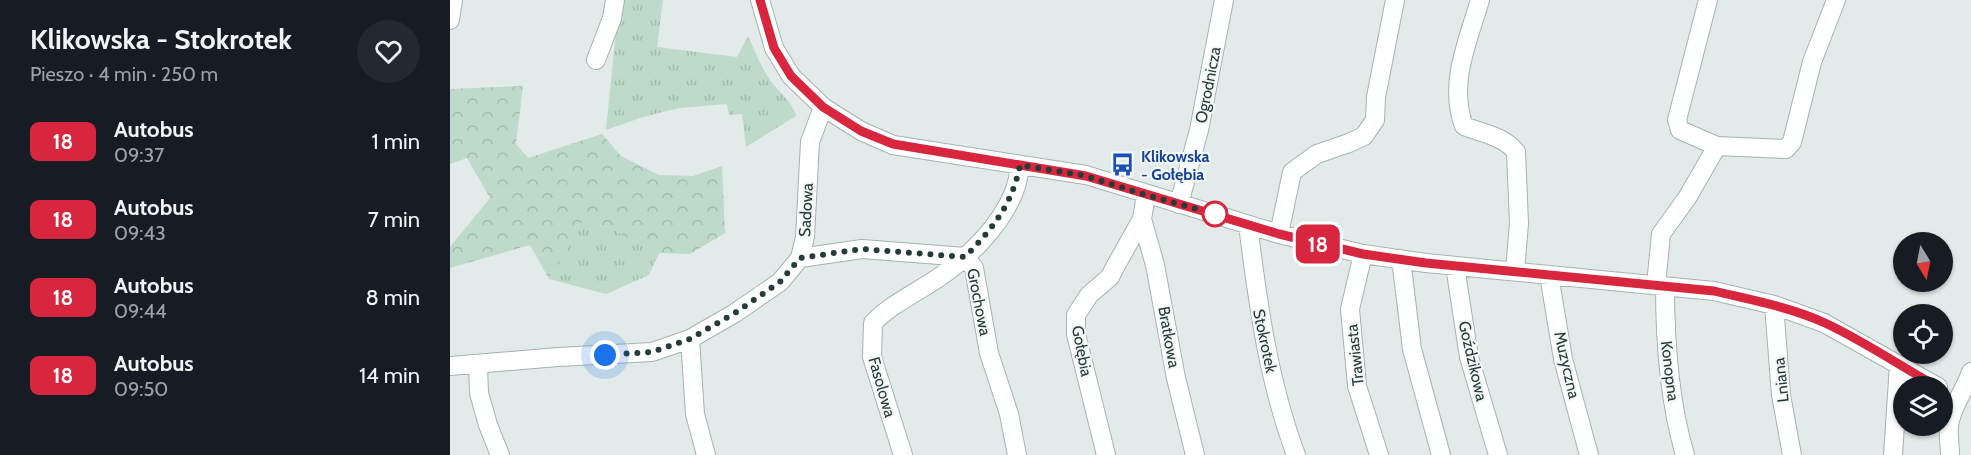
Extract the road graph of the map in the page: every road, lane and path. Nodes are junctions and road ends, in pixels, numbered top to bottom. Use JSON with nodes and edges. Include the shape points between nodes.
{"nodes":[{"id":1,"x":453,"y":0,"type":"edge"},
{"id":2,"x":615,"y":0,"type":"edge"},
{"id":3,"x":760,"y":0,"type":"edge"},
{"id":4,"x":1224,"y":0,"type":"edge"},
{"id":5,"x":1395,"y":0,"type":"edge"},
{"id":6,"x":1480,"y":0,"type":"edge"},
{"id":7,"x":1708,"y":0,"type":"edge"},
{"id":8,"x":1836,"y":0,"type":"edge"},
{"id":9,"x":450,"y":20,"type":"edge"},
{"id":10,"x":596,"y":60,"type":"dead end"},
{"id":11,"x":823,"y":107,"type":"junction"},
{"id":12,"x":1717,"y":146,"type":"junction"},
{"id":13,"x":1020,"y":165,"type":"junction"},
{"id":14,"x":1146,"y":195,"type":"junction"},
{"id":15,"x":1179,"y":204,"type":"junction"},
{"id":16,"x":1142,"y":219,"type":"junction"},
{"id":17,"x":1248,"y":225,"type":"junction"},
{"id":18,"x":1279,"y":234,"type":"junction"},
{"id":19,"x":1363,"y":254,"type":"junction"},
{"id":20,"x":965,"y":257,"type":"junction"},
{"id":21,"x":800,"y":258,"type":"junction"},
{"id":22,"x":1401,"y":259,"type":"junction"},
{"id":23,"x":1455,"y":266,"type":"junction"},
{"id":24,"x":1515,"y":271,"type":"junction"},
{"id":25,"x":1548,"y":275,"type":"junction"},
{"id":26,"x":1661,"y":286,"type":"junction"},
{"id":27,"x":1774,"y":305,"type":"junction"},
{"id":28,"x":690,"y":339,"type":"junction"},
{"id":29,"x":478,"y":363,"type":"junction"},
{"id":30,"x":1899,"y":365,"type":"junction"},
{"id":31,"x":450,"y":366,"type":"edge"},
{"id":32,"x":1971,"y":372,"type":"edge"},
{"id":33,"x":1918,"y":376,"type":"edge"},
{"id":34,"x":1965,"y":404,"type":"edge"},
{"id":35,"x":500,"y":455,"type":"edge"},
{"id":36,"x":706,"y":455,"type":"edge"},
{"id":37,"x":903,"y":455,"type":"edge"},
{"id":38,"x":1017,"y":455,"type":"edge"},
{"id":39,"x":1106,"y":455,"type":"edge"},
{"id":40,"x":1195,"y":455,"type":"edge"},
{"id":41,"x":1296,"y":455,"type":"edge"},
{"id":42,"x":1379,"y":455,"type":"edge"},
{"id":43,"x":1441,"y":455,"type":"edge"},
{"id":44,"x":1498,"y":455,"type":"edge"},
{"id":45,"x":1589,"y":455,"type":"edge"},
{"id":46,"x":1685,"y":455,"type":"edge"},
{"id":47,"x":1792,"y":455,"type":"edge"},
{"id":48,"x":1893,"y":455,"type":"edge"},
{"id":49,"x":1950,"y":455,"type":"edge"}],
"edges":[{"from":1,"to":9,"type":"street"},
{"from":2,"to":10,"type":"street"},
{"from":3,"to":11,"type":"street","via":[[774,48],[791,76]]},
{"from":4,"to":15,"type":"street","name":"Ogrodnicza","via":[[1199,130]]},
{"from":5,"to":18,"type":"street","via":[[1375,120],[1364,136],[1317,154],[1292,172]]},
{"from":6,"to":24,"type":"street","via":[[1459,67],[1458,112],[1464,126],[1502,140],[1516,152],[1519,223]]},
{"from":7,"to":12,"type":"street","via":[[1677,120],[1680,130]]},
{"from":8,"to":12,"type":"street","via":[[1812,62],[1792,142],[1785,148]]},
{"from":11,"to":13,"type":"street","via":[[861,131],[893,144]]},
{"from":11,"to":21,"type":"street","name":"Sadowa","via":[[810,142],[805,237]]},
{"from":12,"to":26,"type":"street","name":"Konopna","via":[[1661,234]]},
{"from":13,"to":14,"type":"street","via":[[1086,176]]},
{"from":13,"to":20,"type":"street","name":"Grochowa","via":[[1011,198],[994,225]]},
{"from":14,"to":15,"type":"street"},
{"from":14,"to":16,"type":"street","name":"Gołębia"},
{"from":15,"to":17,"type":"street"},
{"from":16,"to":39,"type":"street","name":"Gołębia","via":[[1110,277],[1089,295],[1076,315],[1076,334]]},
{"from":16,"to":40,"type":"street","name":"Bratkowa"},
{"from":17,"to":18,"type":"street"},
{"from":17,"to":41,"type":"street","name":"Stokrotek","via":[[1260,319],[1281,414]]},
{"from":18,"to":19,"type":"street"},
{"from":19,"to":22,"type":"street"},
{"from":19,"to":42,"type":"street","name":"Trawiasta","via":[[1350,309],[1357,386]]},
{"from":20,"to":21,"type":"street","via":[[862,249]]},
{"from":20,"to":37,"type":"street","name":"Fasolowa","via":[[873,323],[872,357]]},
{"from":20,"to":38,"type":"street","name":"Grochowa","via":[[974,268],[989,354],[1009,414]]},
{"from":21,"to":28,"type":"street","name":"Sadowa","via":[[780,282]]},
{"from":22,"to":23,"type":"street"},
{"from":22,"to":43,"type":"street","via":[[1412,348]]},
{"from":23,"to":24,"type":"street"},
{"from":23,"to":44,"type":"street","name":"Goździkowa","via":[[1469,357]]},
{"from":24,"to":25,"type":"street"},
{"from":25,"to":26,"type":"street"},
{"from":25,"to":45,"type":"street","name":"Muzyczna","via":[[1563,359]]},
{"from":26,"to":27,"type":"street","via":[[1714,291]]},
{"from":26,"to":46,"type":"street","name":"Konopna","via":[[1677,429]]},
{"from":27,"to":30,"type":"street","via":[[1824,323]]},
{"from":27,"to":47,"type":"street","name":"Lniana","via":[[1781,395]]},
{"from":28,"to":29,"type":"street","name":"Sadowa","via":[[652,352]]},
{"from":28,"to":36,"type":"street","via":[[695,414]]},
{"from":29,"to":31,"type":"street","name":"Sadowa"},
{"from":29,"to":35,"type":"street","via":[[479,393]]},
{"from":30,"to":33,"type":"street"},
{"from":30,"to":48,"type":"street"},
{"from":32,"to":34,"type":"street"},
{"from":34,"to":49,"type":"street","via":[[1952,412]]}]}
